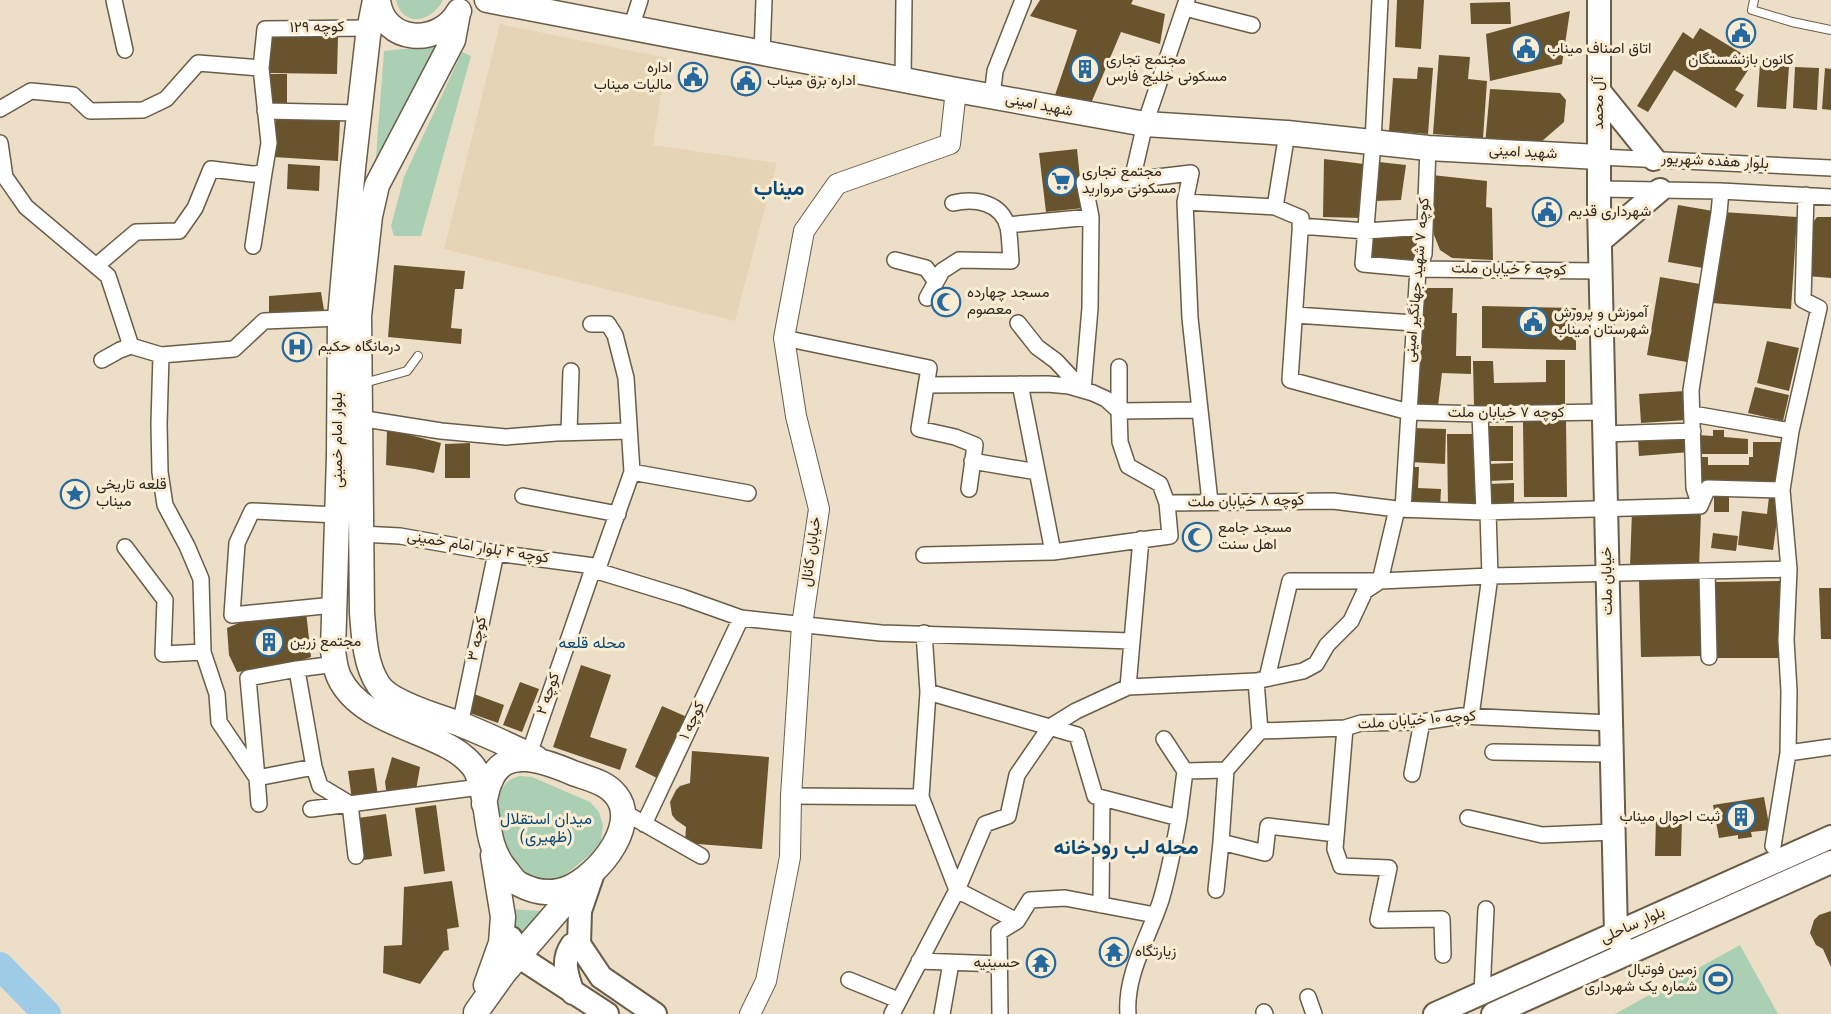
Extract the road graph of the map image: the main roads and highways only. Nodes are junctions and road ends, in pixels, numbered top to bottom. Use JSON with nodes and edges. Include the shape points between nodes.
{"nodes":[{"id":1,"x":376,"y":0,"type":"edge"},
{"id":2,"x":487,"y":0,"type":"edge"},
{"id":3,"x":1599,"y":0,"type":"edge"},
{"id":4,"x":460,"y":7,"type":"edge"},
{"id":5,"x":1599,"y":91,"type":"junction"},
{"id":6,"x":1599,"y":157,"type":"junction"},
{"id":7,"x":1654,"y":159,"type":"road end"},
{"id":8,"x":1660,"y":190,"type":"road end"},
{"id":9,"x":1599,"y":197,"type":"joint"},
{"id":10,"x":1600,"y":241,"type":"junction"},
{"id":11,"x":536,"y":758,"type":"junction"},
{"id":12,"x":482,"y":795,"type":"junction"},
{"id":13,"x":1831,"y":837,"type":"edge"},
{"id":14,"x":492,"y":850,"type":"junction"},
{"id":15,"x":1831,"y":862,"type":"edge"},
{"id":16,"x":589,"y":874,"type":"junction"},
{"id":17,"x":503,"y":917,"type":"junction"},
{"id":18,"x":1616,"y":933,"type":"junction"},
{"id":19,"x":579,"y":944,"type":"junction"},
{"id":20,"x":1626,"y":954,"type":"junction"},
{"id":21,"x":518,"y":956,"type":"junction"},
{"id":22,"x":573,"y":993,"type":"junction"},
{"id":23,"x":476,"y":1013,"type":"edge"},
{"id":24,"x":607,"y":1014,"type":"edge"},
{"id":25,"x":655,"y":1014,"type":"edge"},
{"id":26,"x":1435,"y":1014,"type":"edge"},
{"id":27,"x":1493,"y":1014,"type":"edge"}],
"edges":[{"from":1,"to":4,"type":"main road","via":[[384,19],[408,35],[437,33],[449,25]]},
{"from":1,"to":12,"type":"main road","name":"بلوار امام خمینی","via":[[359,113],[340,318],[333,650],[338,676],[349,692],[373,714],[430,736],[460,753],[477,771]]},
{"from":2,"to":6,"type":"main road","name":"شهید امینی","via":[[1145,124],[1287,133],[1428,148]]},
{"from":3,"to":5,"type":"main road","name":"آل محمد"},
{"from":4,"to":11,"type":"main road","name":"بلوار امام خمینی","via":[[453,40],[377,185],[370,216],[359,316],[362,613],[366,650],[379,687],[410,707],[460,724]]},
{"from":5,"to":6,"type":"main road","name":"آل محمد"},
{"from":5,"to":7,"type":"main road"},
{"from":6,"to":9,"type":"main road","name":"آل محمد"},
{"from":8,"to":10,"type":"main road"},
{"from":9,"to":10,"type":"main road","name":"خیابان ملت"},
{"from":10,"to":18,"type":"main road","name":"خیابان ملت"},
{"from":11,"to":12,"type":"main road","via":[[510,760],[497,769]]},
{"from":11,"to":16,"type":"main road","via":[[609,787],[621,801],[624,820],[618,840]]},
{"from":12,"to":14,"type":"main road"},
{"from":13,"to":18,"type":"main road","name":"بلوار ساحلی"},
{"from":14,"to":16,"type":"main road","via":[[517,883],[540,892],[561,891]]},
{"from":14,"to":17,"type":"main road"},
{"from":15,"to":20,"type":"main road","name":"بلوار ساحلی"},
{"from":16,"to":19,"type":"main road","via":[[580,911]]},
{"from":16,"to":21,"type":"main road"},
{"from":17,"to":21,"type":"main road"},
{"from":17,"to":23,"type":"main road","via":[[501,943]]},
{"from":18,"to":20,"type":"main road","name":"خیابان ملت"},
{"from":18,"to":26,"type":"main road","name":"بلوار ساحلی"},
{"from":19,"to":22,"type":"main road","via":[[572,945],[565,962]]},
{"from":19,"to":25,"type":"main road","via":[[601,977]]},
{"from":20,"to":27,"type":"main road","name":"بلوار ساحلی"},
{"from":21,"to":22,"type":"main road"},
{"from":21,"to":23,"type":"main road"},
{"from":22,"to":24,"type":"main road"}]}
